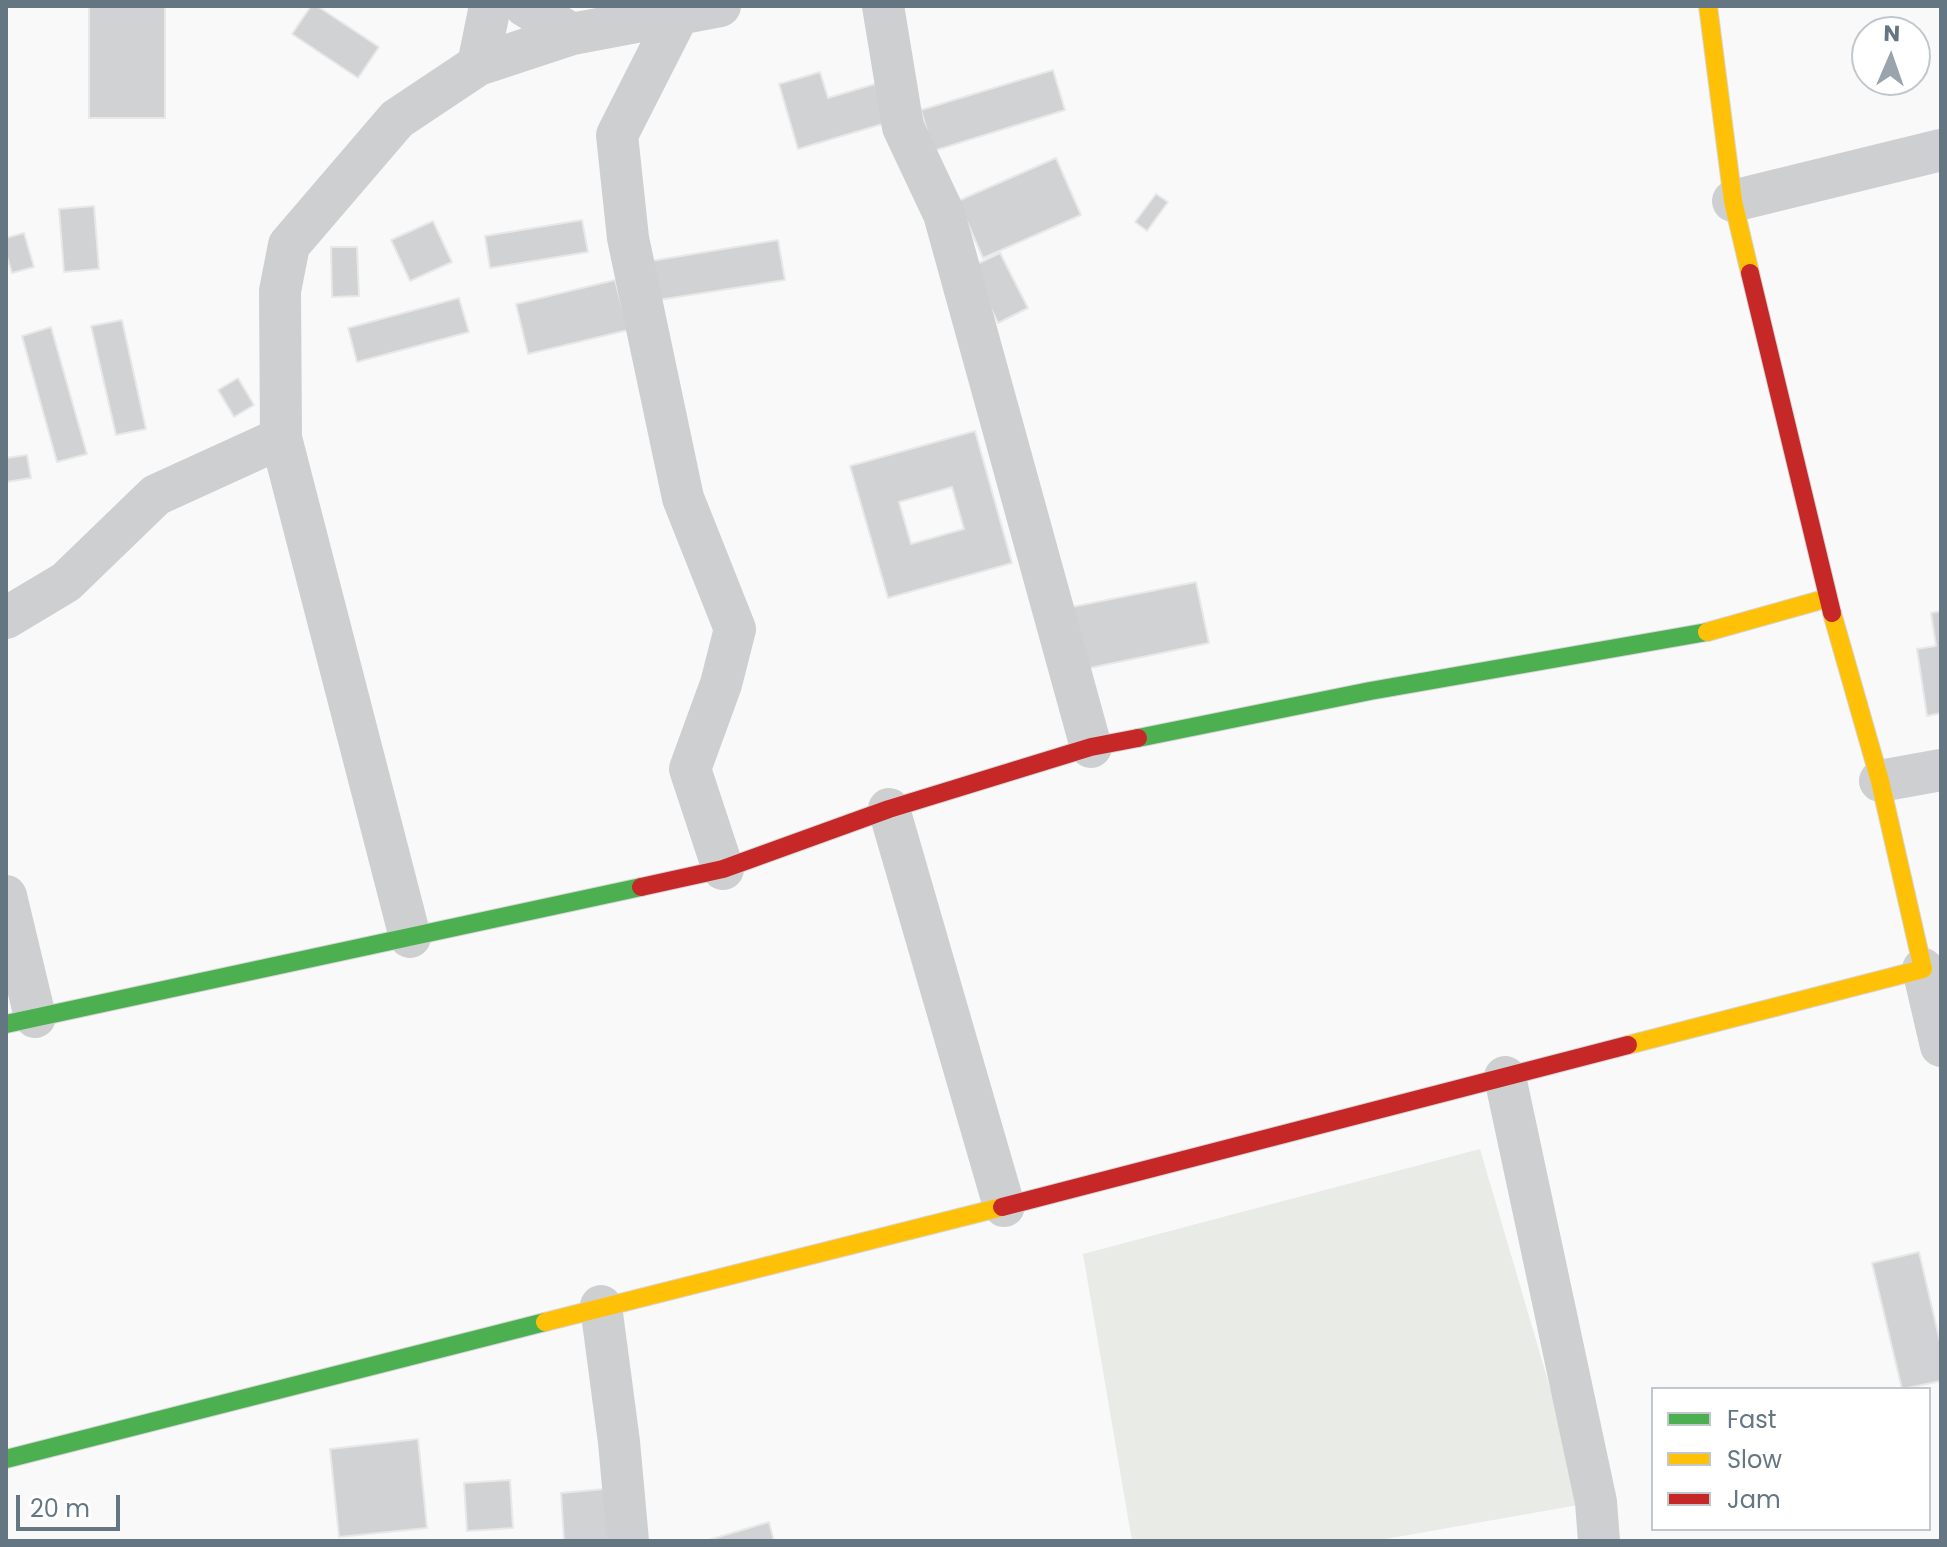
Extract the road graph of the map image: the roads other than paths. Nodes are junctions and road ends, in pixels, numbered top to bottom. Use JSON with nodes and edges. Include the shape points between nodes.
{"nodes":[{"id":1,"x":490,"y":6,"type":"edge"},
{"id":2,"x":525,"y":6,"type":"edge"},
{"id":3,"x":720,"y":6,"type":"edge"},
{"id":4,"x":883,"y":6,"type":"edge"},
{"id":5,"x":1708,"y":6,"type":"edge"},
{"id":6,"x":679,"y":13,"type":"junction"},
{"id":7,"x":572,"y":34,"type":"junction"},
{"id":8,"x":478,"y":65,"type":"junction"},
{"id":9,"x":1941,"y":150,"type":"edge"},
{"id":10,"x":1733,"y":201,"type":"junction"},
{"id":11,"x":281,"y":438,"type":"junction"},
{"id":12,"x":1828,"y":598,"type":"junction"},
{"id":13,"x":6,"y":618,"type":"edge"},
{"id":14,"x":1091,"y":747,"type":"junction"},
{"id":15,"x":1941,"y":770,"type":"edge"},
{"id":16,"x":1880,"y":781,"type":"junction"},
{"id":17,"x":889,"y":809,"type":"junction"},
{"id":18,"x":723,"y":869,"type":"junction"},
{"id":19,"x":6,"y":896,"type":"edge"},
{"id":20,"x":410,"y":937,"type":"junction"},
{"id":21,"x":1932,"y":975,"type":"edge"},
{"id":22,"x":20,"y":1020,"type":"edge"},
{"id":23,"x":1941,"y":1046,"type":"edge"},
{"id":24,"x":1505,"y":1077,"type":"junction"},
{"id":25,"x":1004,"y":1206,"type":"junction"},
{"id":26,"x":601,"y":1306,"type":"junction"},
{"id":27,"x":6,"y":1459,"type":"edge"},
{"id":28,"x":628,"y":1541,"type":"edge"},
{"id":29,"x":1597,"y":1541,"type":"edge"}],
"edges":[{"from":1,"to":8,"type":"street"},
{"from":2,"to":7,"type":"street"},
{"from":3,"to":6,"type":"street"},
{"from":4,"to":14,"type":"street","via":[[903,127],[944,214]]},
{"from":5,"to":10,"type":"street"},
{"from":6,"to":7,"type":"street"},
{"from":6,"to":18,"type":"street","via":[[617,135],[628,238],[683,498],[735,629],[690,769]]},
{"from":7,"to":8,"type":"street"},
{"from":8,"to":11,"type":"street","via":[[397,119],[289,245],[280,291]]},
{"from":9,"to":10,"type":"street"},
{"from":10,"to":12,"type":"street"},
{"from":11,"to":13,"type":"street","via":[[156,495],[66,582]]},
{"from":11,"to":20,"type":"street"},
{"from":12,"to":14,"type":"street","via":[[1700,634],[1370,691]]},
{"from":12,"to":16,"type":"street"},
{"from":14,"to":17,"type":"street"},
{"from":15,"to":16,"type":"street"},
{"from":16,"to":21,"type":"street"},
{"from":17,"to":18,"type":"street"},
{"from":17,"to":25,"type":"street"},
{"from":18,"to":20,"type":"street"},
{"from":19,"to":22,"type":"street"},
{"from":20,"to":22,"type":"street"},
{"from":21,"to":23,"type":"street"},
{"from":21,"to":24,"type":"street"},
{"from":24,"to":25,"type":"street"},
{"from":24,"to":29,"type":"street","via":[[1596,1502]]},
{"from":25,"to":26,"type":"street"},
{"from":26,"to":27,"type":"street"},
{"from":26,"to":28,"type":"street"}]}
